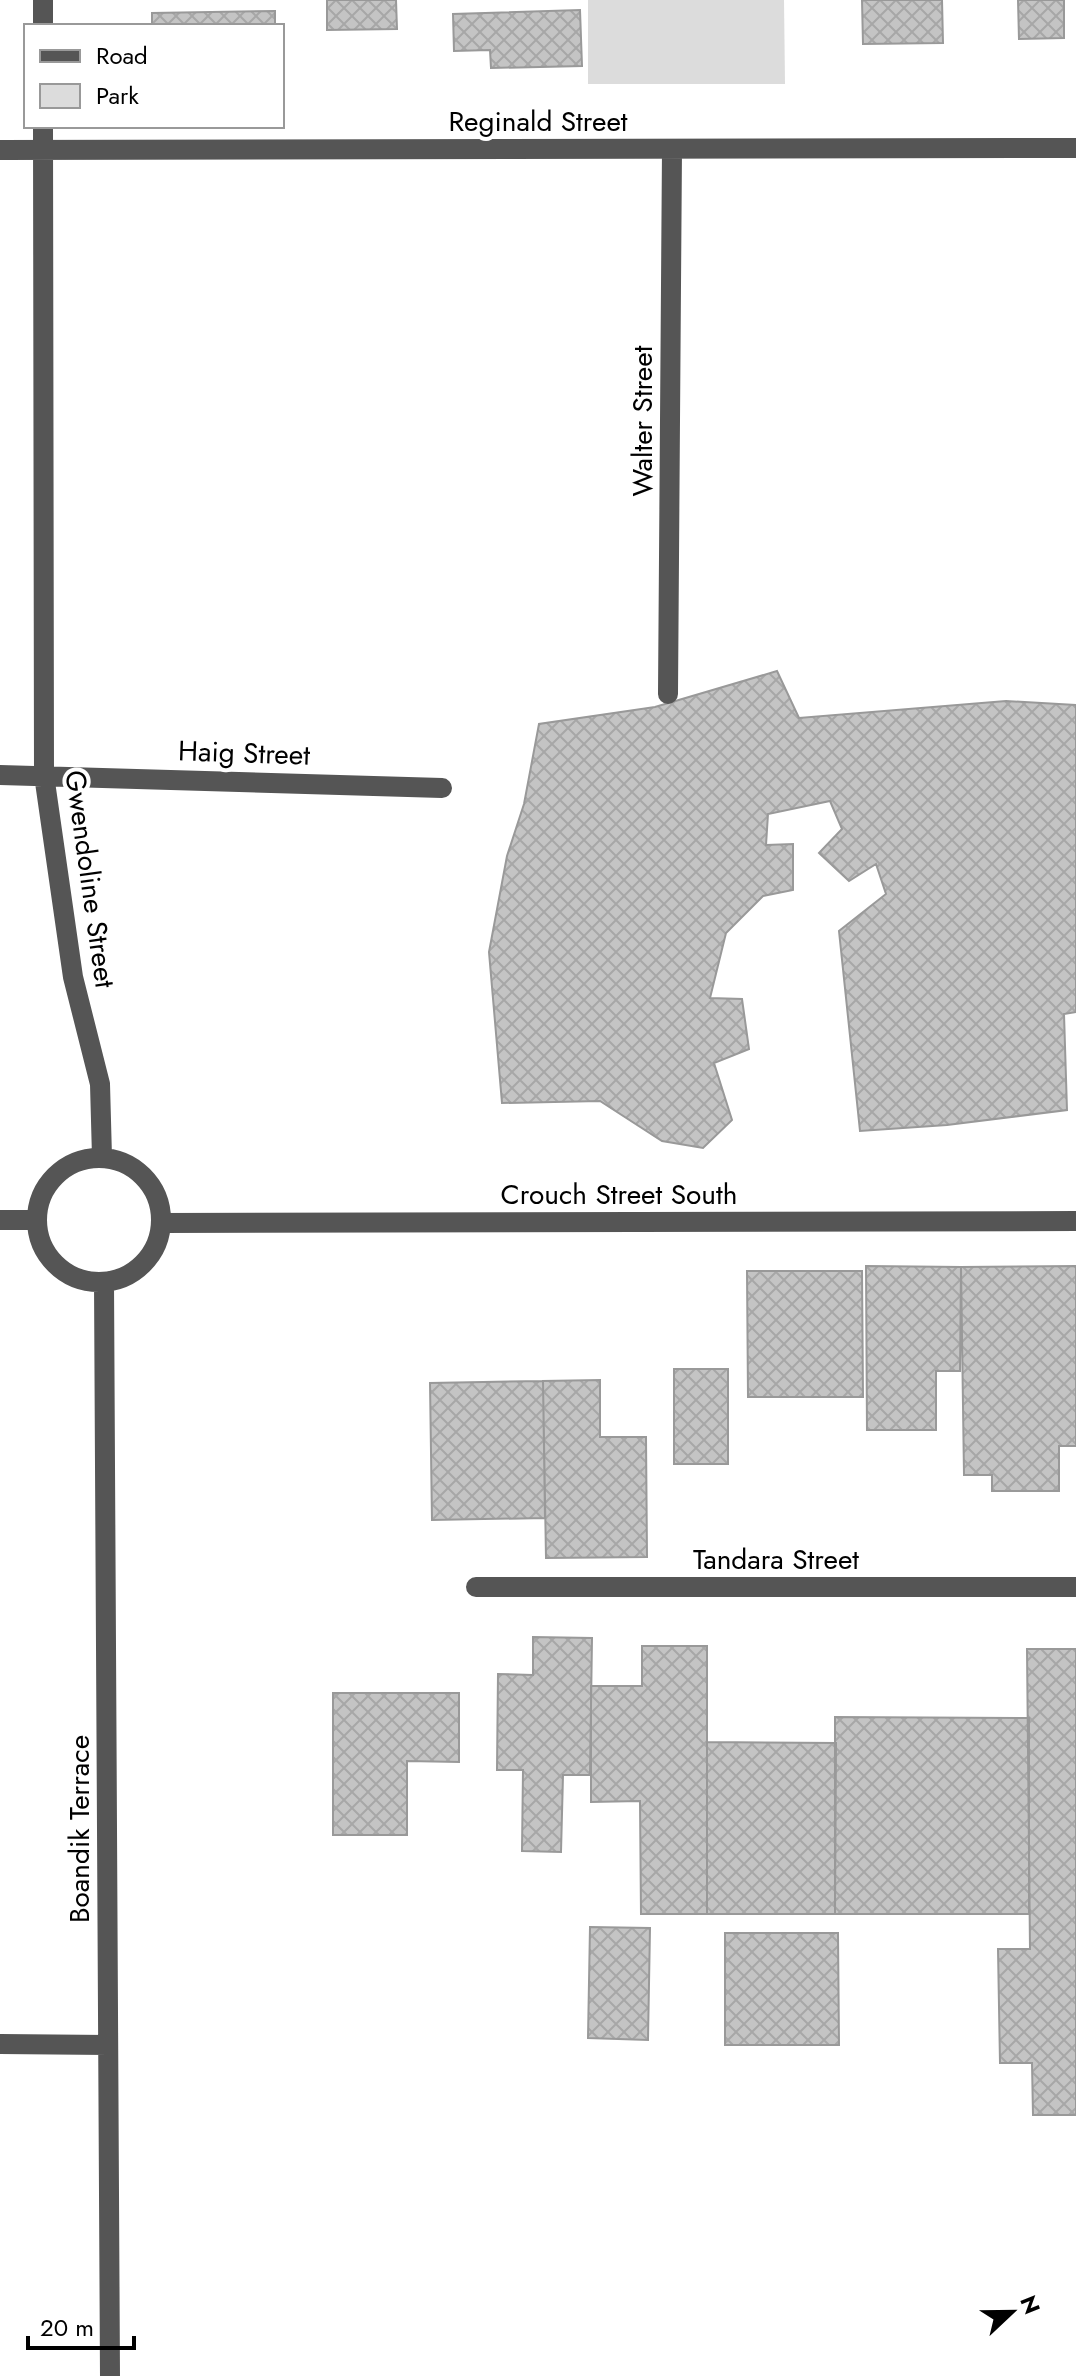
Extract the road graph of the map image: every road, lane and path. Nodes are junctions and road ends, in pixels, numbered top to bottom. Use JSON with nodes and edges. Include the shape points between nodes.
{"nodes":[{"id":1,"x":43,"y":0,"type":"edge"},
{"id":2,"x":43,"y":24,"type":"edge"},
{"id":3,"x":43,"y":128,"type":"edge"},
{"id":4,"x":1076,"y":148,"type":"edge"},
{"id":5,"x":672,"y":149,"type":"junction"},
{"id":6,"x":0,"y":150,"type":"edge"},
{"id":7,"x":43,"y":150,"type":"junction"},
{"id":8,"x":668,"y":694,"type":"dead end"},
{"id":9,"x":0,"y":775,"type":"edge"},
{"id":10,"x":44,"y":775,"type":"junction"},
{"id":11,"x":442,"y":788,"type":"dead end"},
{"id":12,"x":102,"y":1157,"type":"junction"},
{"id":13,"x":0,"y":1220,"type":"edge"},
{"id":14,"x":36,"y":1220,"type":"junction"},
{"id":15,"x":1076,"y":1221,"type":"edge"},
{"id":16,"x":161,"y":1223,"type":"junction"},
{"id":17,"x":104,"y":1282,"type":"junction"},
{"id":18,"x":476,"y":1587,"type":"dead end"},
{"id":19,"x":1076,"y":1587,"type":"edge"},
{"id":20,"x":0,"y":2044,"type":"edge"},
{"id":21,"x":108,"y":2045,"type":"junction"},
{"id":22,"x":110,"y":2376,"type":"edge"}],
"edges":[{"from":1,"to":2,"type":"street"},
{"from":3,"to":7,"type":"street","name":"Gwendoline Street"},
{"from":4,"to":5,"type":"street","name":"Reginald Street"},
{"from":5,"to":7,"type":"street","name":"Reginald Street"},
{"from":5,"to":8,"type":"street","name":"Walter Street"},
{"from":6,"to":7,"type":"street","name":"Reginald Street"},
{"from":7,"to":10,"type":"street","name":"Gwendoline Street"},
{"from":9,"to":10,"type":"street","name":"Haig Street"},
{"from":10,"to":11,"type":"street","name":"Haig Street"},
{"from":10,"to":12,"type":"street","name":"Gwendoline Street","via":[[73,977],[100,1084]]},
{"from":12,"to":14,"type":"street","via":[[75,1161],[56,1176],[41,1196]]},
{"from":12,"to":16,"type":"street","via":[[123,1162],[143,1176],[157,1197]]},
{"from":13,"to":14,"type":"street"},
{"from":14,"to":17,"type":"street","via":[[40,1244],[56,1263],[74,1278]]},
{"from":15,"to":16,"type":"street","name":"Crouch Street South"},
{"from":16,"to":17,"type":"street","via":[[157,1245],[141,1265],[123,1279]]},
{"from":17,"to":21,"type":"street","name":"Boandik Terrace"},
{"from":18,"to":19,"type":"street","name":"Tandara Street"},
{"from":20,"to":21,"type":"street"},
{"from":21,"to":22,"type":"street","name":"Boandik Terrace"}]}
